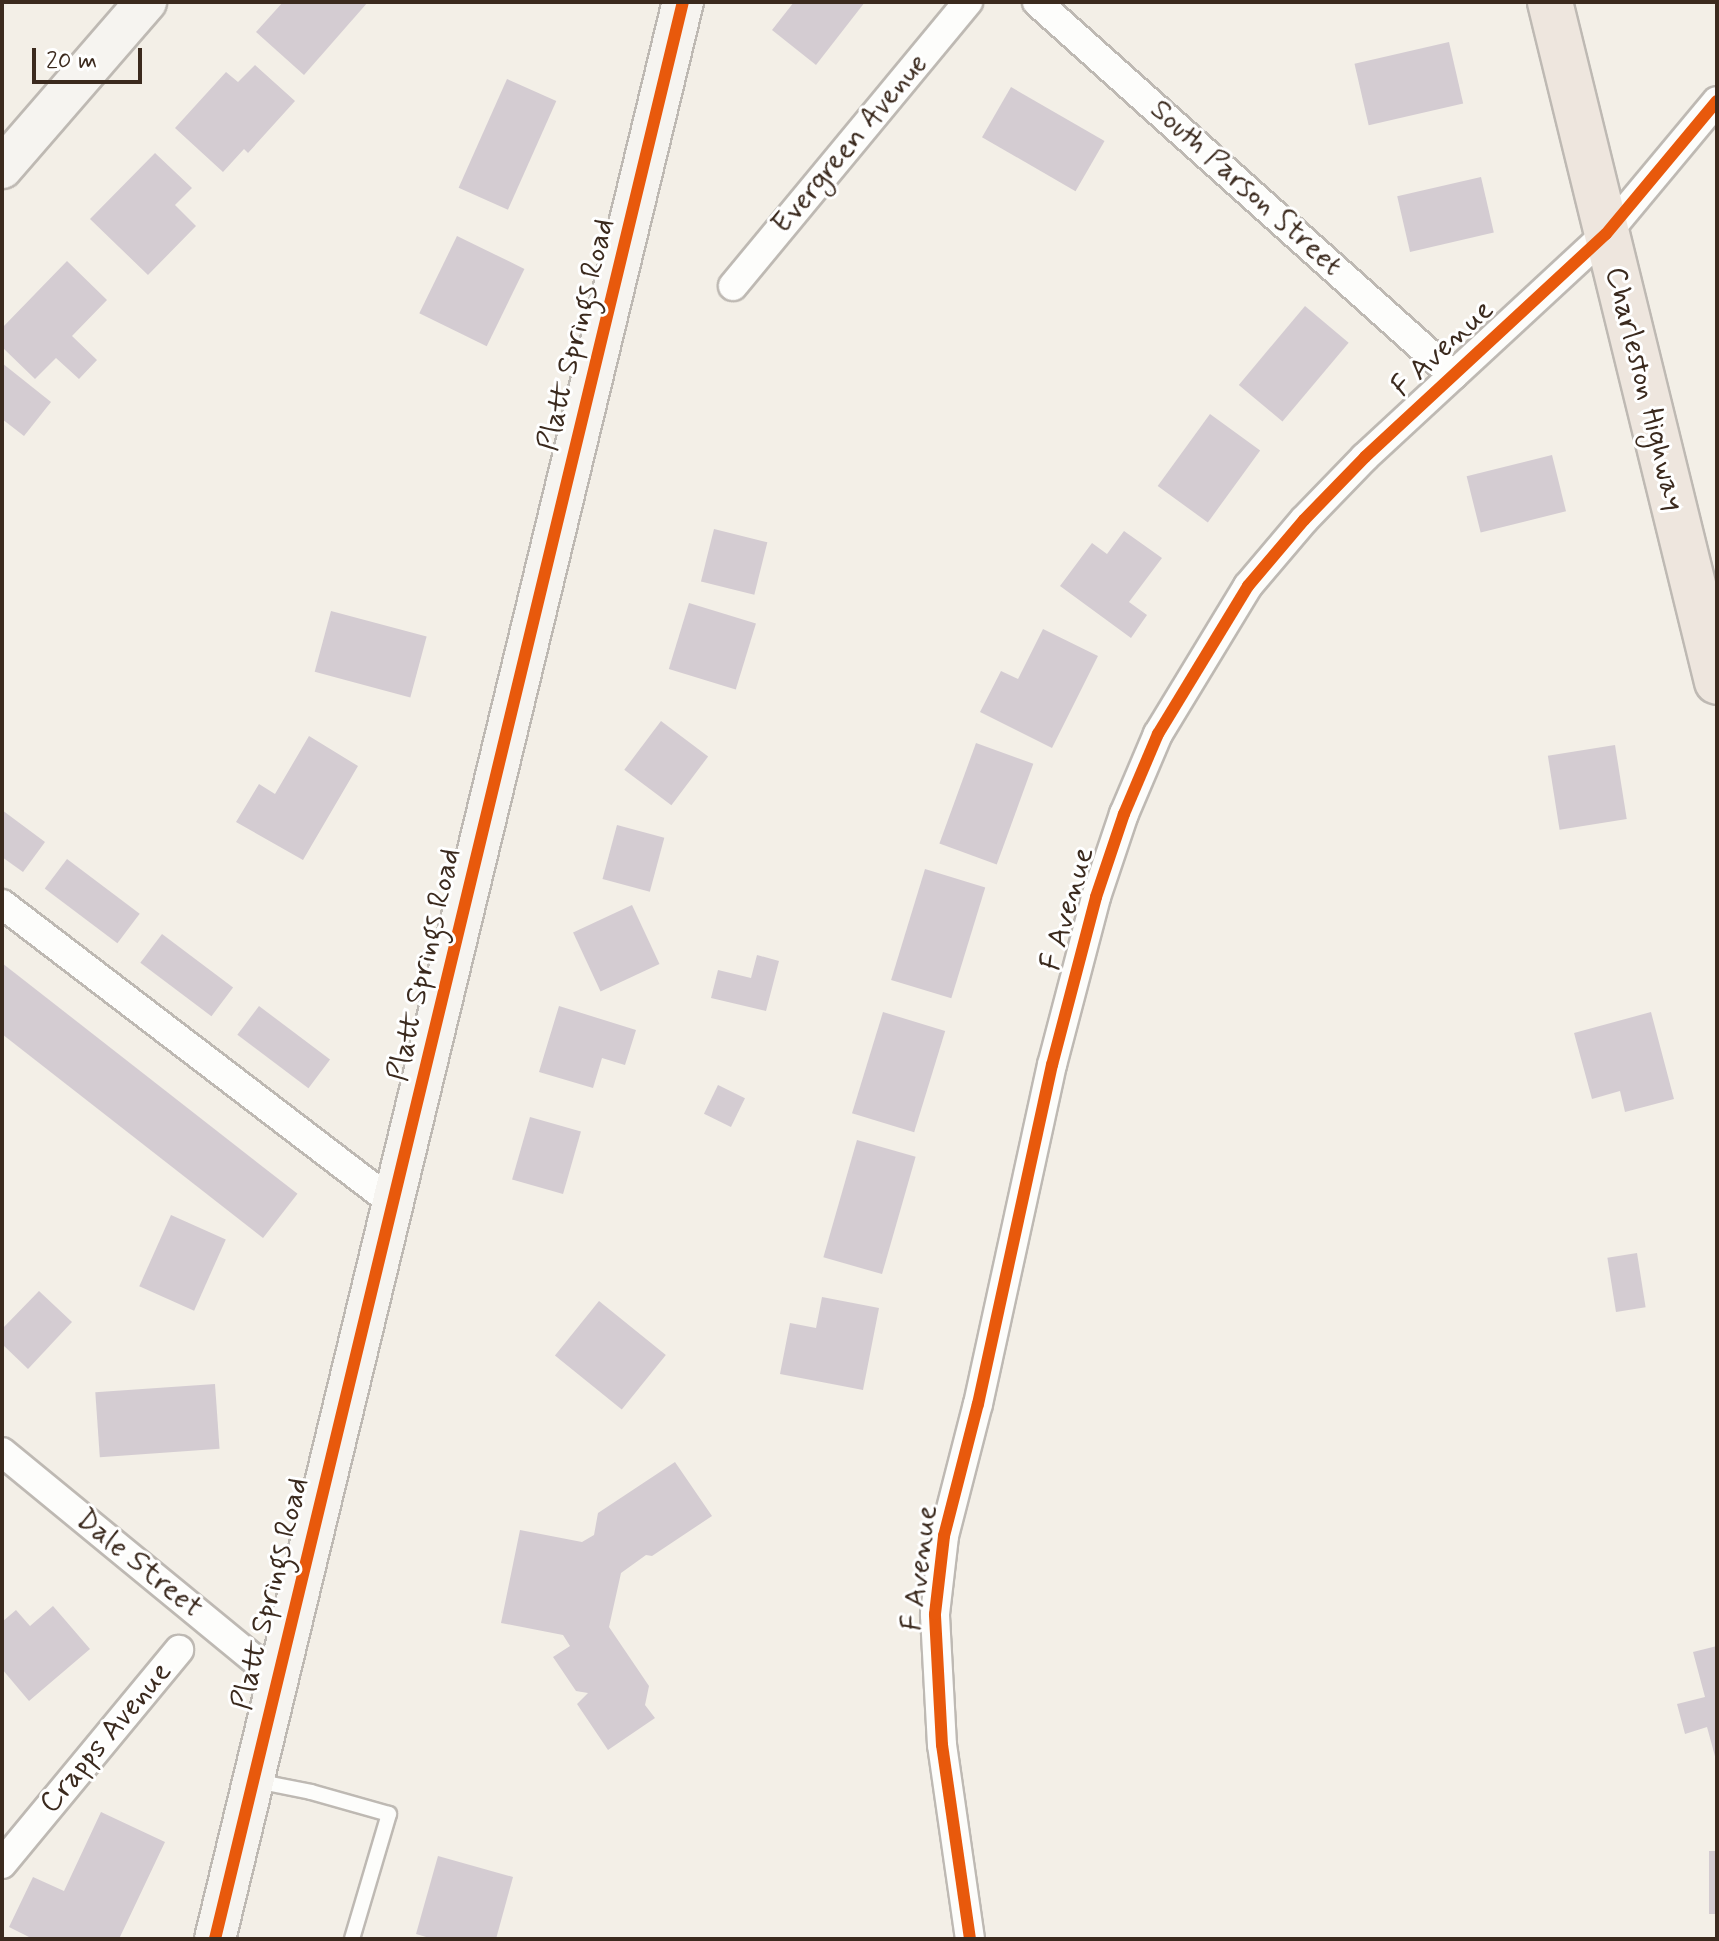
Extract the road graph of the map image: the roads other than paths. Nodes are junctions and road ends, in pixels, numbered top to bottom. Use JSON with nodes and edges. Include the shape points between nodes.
{"nodes":[{"id":1,"x":146,"y":2,"type":"edge"},
{"id":2,"x":683,"y":2,"type":"edge"},
{"id":3,"x":968,"y":2,"type":"edge"},
{"id":4,"x":1037,"y":2,"type":"edge"},
{"id":5,"x":1550,"y":2,"type":"edge"},
{"id":6,"x":1717,"y":101,"type":"edge"},
{"id":7,"x":2,"y":168,"type":"edge"},
{"id":8,"x":1606,"y":234,"type":"junction"},
{"id":9,"x":733,"y":286,"type":"dead end"},
{"id":10,"x":1453,"y":375,"type":"junction"},
{"id":11,"x":1717,"y":682,"type":"edge"},
{"id":12,"x":2,"y":904,"type":"edge"},
{"id":13,"x":394,"y":1204,"type":"junction"},
{"id":14,"x":2,"y":1452,"type":"edge"},
{"id":15,"x":179,"y":1650,"type":"dead end"},
{"id":16,"x":276,"y":1677,"type":"junction"},
{"id":17,"x":252,"y":1781,"type":"junction"},
{"id":18,"x":2,"y":1864,"type":"edge"},
{"id":19,"x":215,"y":1939,"type":"edge"},
{"id":20,"x":352,"y":1939,"type":"edge"},
{"id":21,"x":970,"y":1939,"type":"edge"}],
"edges":[{"from":1,"to":7,"type":"main road"},
{"from":2,"to":13,"type":"main road","name":"Platt Springs Road"},
{"from":3,"to":9,"type":"street","name":"Evergreen Avenue"},
{"from":4,"to":10,"type":"street","name":"South Parson Street"},
{"from":5,"to":8,"type":"main road","name":"Charleston Highway"},
{"from":6,"to":8,"type":"street","name":"F Avenue"},
{"from":8,"to":10,"type":"street","name":"F Avenue"},
{"from":8,"to":11,"type":"main road","name":"Charleston Highway"},
{"from":10,"to":21,"type":"street","name":"F Avenue","via":[[1324,499],[1248,586],[1158,734],[1096,897],[944,1536],[935,1614],[942,1745]]},
{"from":12,"to":13,"type":"street"},
{"from":13,"to":16,"type":"main road","name":"Platt Springs Road"},
{"from":14,"to":16,"type":"street","name":"Dale Street"},
{"from":15,"to":18,"type":"street","name":"Crapps Avenue"},
{"from":16,"to":17,"type":"main road","name":"Platt Springs Road"},
{"from":17,"to":19,"type":"main road","name":"Platt Springs Road"},
{"from":17,"to":20,"type":"lane","via":[[389,1814]]}]}
